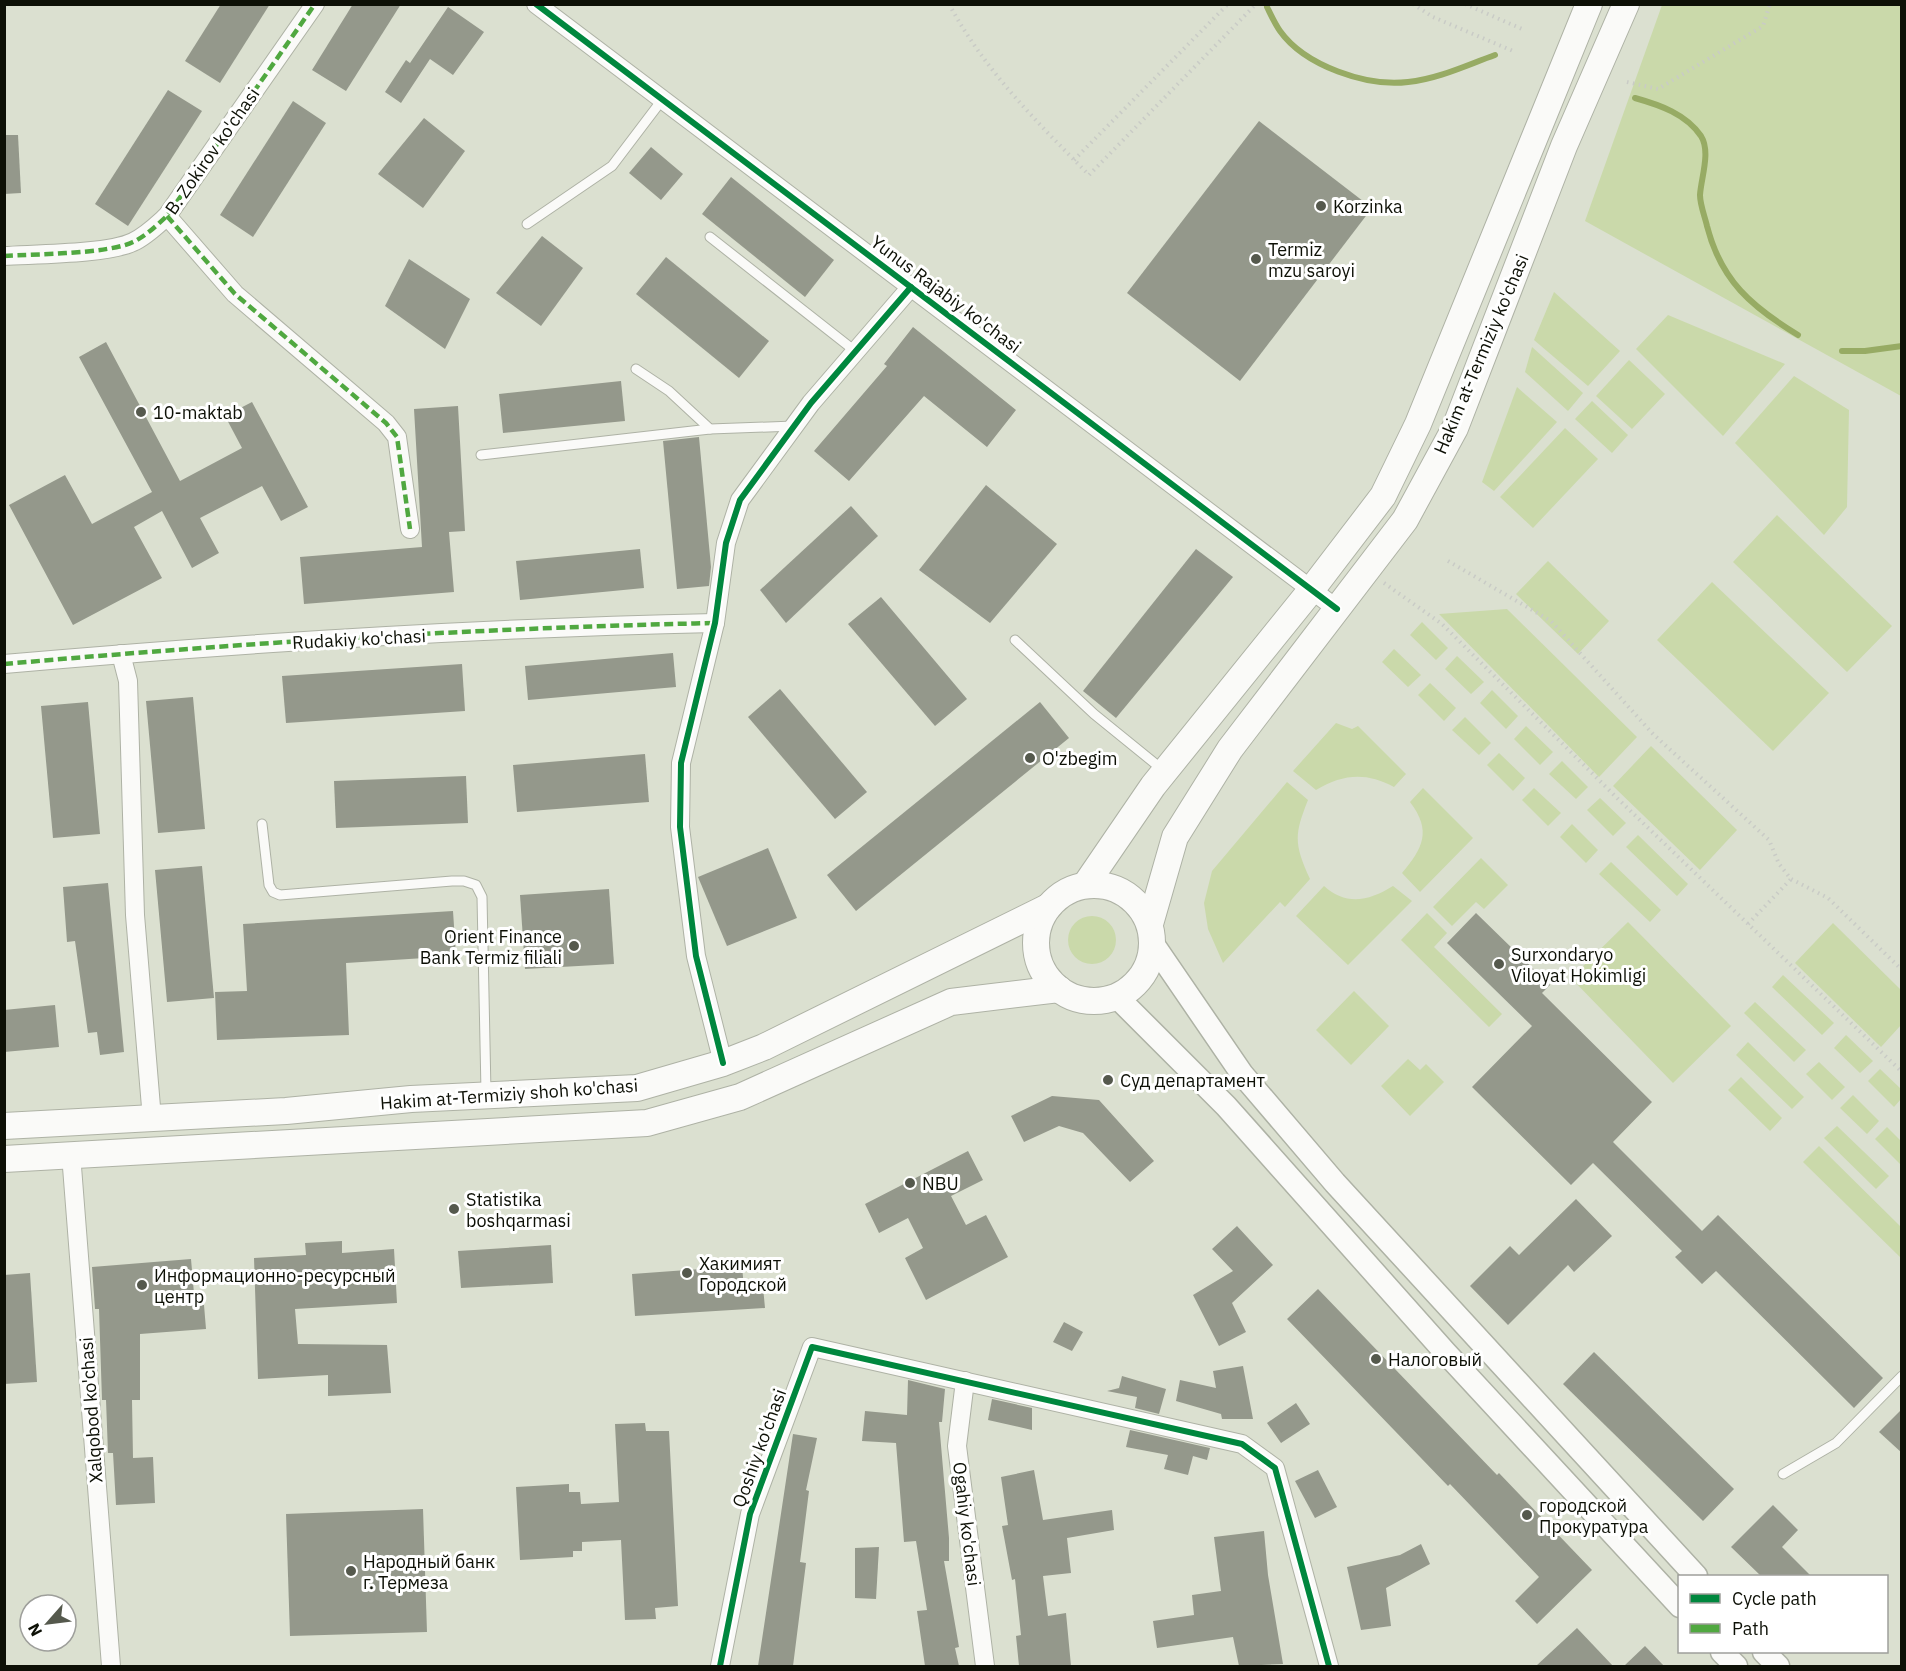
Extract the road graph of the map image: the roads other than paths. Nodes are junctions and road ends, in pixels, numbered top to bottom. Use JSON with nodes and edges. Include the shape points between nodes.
{"nodes":[{"id":1,"x":315,"y":4,"type":"edge"},
{"id":2,"x":536,"y":4,"type":"edge"},
{"id":3,"x":1589,"y":4,"type":"edge"},
{"id":4,"x":1626,"y":4,"type":"edge"},
{"id":5,"x":662,"y":100,"type":"junction"},
{"id":6,"x":167,"y":216,"type":"junction"},
{"id":7,"x":527,"y":224,"type":"dead end"},
{"id":8,"x":710,"y":237,"type":"dead end"},
{"id":9,"x":4,"y":256,"type":"edge"},
{"id":10,"x":911,"y":287,"type":"junction"},
{"id":11,"x":855,"y":351,"type":"junction"},
{"id":12,"x":636,"y":369,"type":"dead end"},
{"id":13,"x":794,"y":426,"type":"junction"},
{"id":14,"x":710,"y":429,"type":"junction"},
{"id":15,"x":481,"y":455,"type":"dead end"},
{"id":16,"x":410,"y":529,"type":"dead end"},
{"id":17,"x":1312,"y":589,"type":"junction"},
{"id":18,"x":1337,"y":609,"type":"junction"},
{"id":19,"x":715,"y":623,"type":"junction"},
{"id":20,"x":1015,"y":640,"type":"dead end"},
{"id":21,"x":121,"y":654,"type":"junction"},
{"id":22,"x":4,"y":664,"type":"edge"},
{"id":23,"x":1164,"y":771,"type":"junction"},
{"id":24,"x":262,"y":824,"type":"dead end"},
{"id":25,"x":1086,"y":884,"type":"junction"},
{"id":26,"x":1048,"y":907,"type":"junction"},
{"id":27,"x":1152,"y":934,"type":"junction"},
{"id":28,"x":1059,"y":989,"type":"junction"},
{"id":29,"x":1116,"y":997,"type":"junction"},
{"id":30,"x":723,"y":1063,"type":"junction"},
{"id":31,"x":486,"y":1095,"type":"junction"},
{"id":32,"x":152,"y":1119,"type":"junction"},
{"id":33,"x":4,"y":1126,"type":"edge"},
{"id":34,"x":71,"y":1155,"type":"junction"},
{"id":35,"x":4,"y":1159,"type":"edge"},
{"id":36,"x":1902,"y":1376,"type":"edge"},
{"id":37,"x":965,"y":1381,"type":"junction"},
{"id":38,"x":1783,"y":1474,"type":"dead end"},
{"id":39,"x":1695,"y":1575,"type":"edge"},
{"id":40,"x":1678,"y":1604,"type":"edge"},
{"id":41,"x":1723,"y":1653,"type":"edge"},
{"id":42,"x":1765,"y":1653,"type":"edge"},
{"id":43,"x":111,"y":1666,"type":"edge"},
{"id":44,"x":720,"y":1666,"type":"edge"},
{"id":45,"x":985,"y":1666,"type":"edge"},
{"id":46,"x":1329,"y":1666,"type":"edge"},
{"id":47,"x":1736,"y":1666,"type":"edge"},
{"id":48,"x":1778,"y":1666,"type":"edge"}],
"edges":[{"from":1,"to":6,"type":"street","name":"B. Zokirov ko'chasi"},
{"from":2,"to":5,"type":"street","name":"Yunus Rajabiy ko'chasi"},
{"from":3,"to":17,"type":"main road","name":"Hakim at-Termiziy ko'chasi","via":[[1418,424],[1383,496]]},
{"from":4,"to":18,"type":"main road","name":"Hakim at-Termiziy ko'chasi","via":[[1564,146],[1455,428],[1405,520]]},
{"from":5,"to":7,"type":"lane","via":[[612,166]]},
{"from":5,"to":10,"type":"street","name":"Yunus Rajabiy ko'chasi"},
{"from":6,"to":9,"type":"street","name":"B. Zokirov ko'chasi","via":[[133,242],[108,248]]},
{"from":6,"to":16,"type":"street","via":[[235,294],[392,430],[397,437]]},
{"from":8,"to":11,"type":"lane"},
{"from":10,"to":11,"type":"street"},
{"from":10,"to":17,"type":"street","name":"Yunus Rajabiy ko'chasi"},
{"from":11,"to":13,"type":"street"},
{"from":12,"to":14,"type":"lane","via":[[669,391]]},
{"from":13,"to":14,"type":"lane"},
{"from":13,"to":19,"type":"street","via":[[740,500],[726,543]]},
{"from":14,"to":15,"type":"lane"},
{"from":17,"to":18,"type":"street","name":"Yunus Rajabiy ko'chasi"},
{"from":17,"to":23,"type":"main road","name":"Hakim at-Termiziy ko'chasi"},
{"from":18,"to":27,"type":"main road","name":"Hakim at-Termiziy ko'chasi","via":[[1230,749],[1175,837]]},
{"from":19,"to":21,"type":"street","name":"Rudakiy ko'chasi","via":[[495,631]]},
{"from":19,"to":30,"type":"street","via":[[681,763],[680,827],[696,956]]},
{"from":20,"to":23,"type":"lane","via":[[1094,714]]},
{"from":21,"to":22,"type":"street","name":"Rudakiy ko'chasi"},
{"from":21,"to":32,"type":"street","via":[[128,681],[135,915]]},
{"from":23,"to":25,"type":"main road","name":"Hakim at-Termiziy ko'chasi"},
{"from":24,"to":31,"type":"lane","via":[[269,885],[280,895],[452,881],[476,885],[482,897]]},
{"from":25,"to":26,"type":"main road","via":[[1058,896]]},
{"from":25,"to":27,"type":"main road","via":[[1107,885],[1125,893],[1141,906]]},
{"from":26,"to":28,"type":"main road","via":[[1039,923],[1037,950],[1046,976]]},
{"from":26,"to":30,"type":"main road","name":"Hakim at-Termiziy shoh ko'chasi","via":[[764,1047]]},
{"from":27,"to":29,"type":"main road","via":[[1151,961],[1143,976]]},
{"from":27,"to":39,"type":"street","via":[[1242,1074],[1312,1156]]},
{"from":28,"to":29,"type":"main road","via":[[1077,999],[1097,1002]]},
{"from":28,"to":34,"type":"main road","name":"Hakim at-Termiziy shoh ko'chasi","via":[[951,1002],[740,1097],[647,1123]]},
{"from":29,"to":40,"type":"street","via":[[1226,1106],[1398,1300]]},
{"from":30,"to":31,"type":"main road","name":"Hakim at-Termiziy shoh ko'chasi","via":[[636,1088]]},
{"from":31,"to":32,"type":"main road","name":"Hakim at-Termiziy shoh ko'chasi"},
{"from":32,"to":33,"type":"main road","name":"Hakim at-Termiziy shoh ko'chasi"},
{"from":34,"to":35,"type":"main road","name":"Hakim at-Termiziy shoh ko'chasi"},
{"from":34,"to":43,"type":"street","name":"Xalqobod ko'chasi"},
{"from":36,"to":38,"type":"lane","via":[[1836,1443]]},
{"from":37,"to":44,"type":"street","name":"Qoshiy ko'chasi","via":[[812,1347],[750,1514]]},
{"from":37,"to":45,"type":"street","name":"Ogahiy ko'chasi","via":[[957,1446]]},
{"from":37,"to":46,"type":"street","via":[[1242,1444],[1275,1468]]},
{"from":41,"to":47,"type":"street"},
{"from":42,"to":48,"type":"street"}]}
